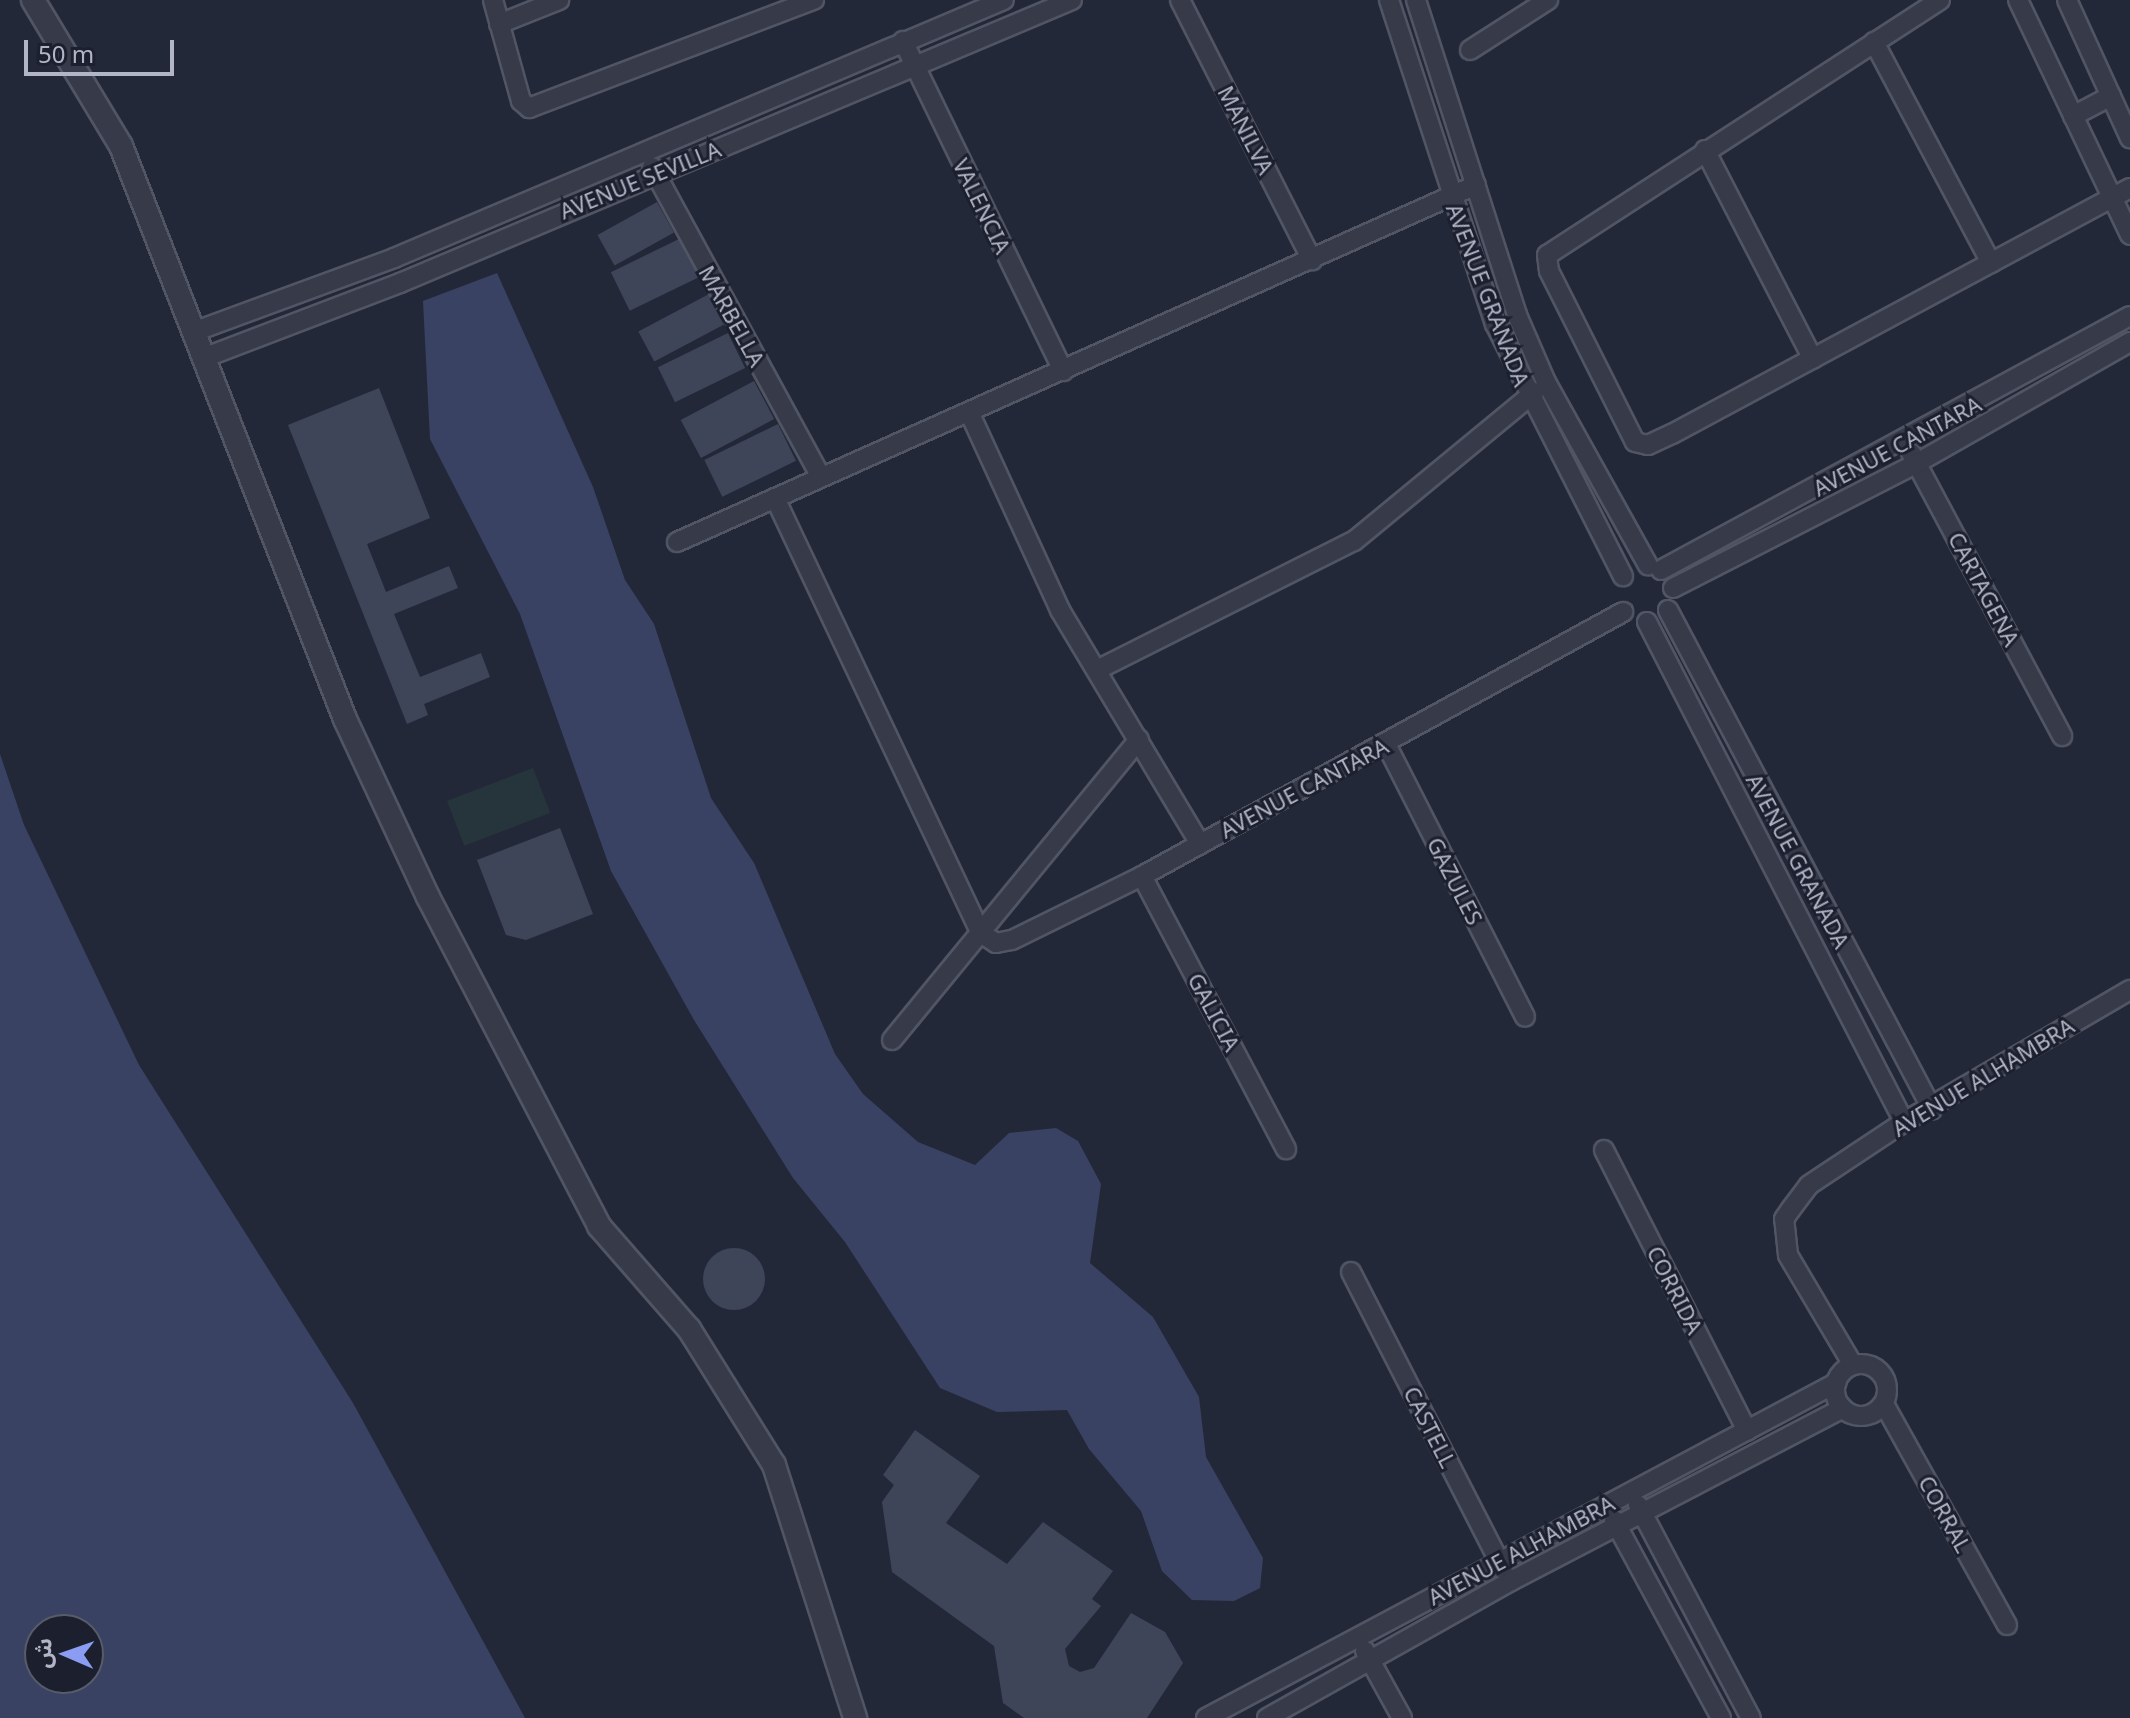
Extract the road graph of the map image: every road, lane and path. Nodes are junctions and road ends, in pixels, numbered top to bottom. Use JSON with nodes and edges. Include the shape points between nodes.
{"nodes":[{"id":1,"x":33,"y":0,"type":"edge"},
{"id":2,"x":493,"y":0,"type":"edge"},
{"id":3,"x":559,"y":0,"type":"edge"},
{"id":4,"x":814,"y":0,"type":"edge"},
{"id":5,"x":1004,"y":0,"type":"edge"},
{"id":6,"x":1072,"y":0,"type":"edge"},
{"id":7,"x":1180,"y":0,"type":"edge"},
{"id":8,"x":1389,"y":0,"type":"edge"},
{"id":9,"x":1416,"y":0,"type":"edge"},
{"id":10,"x":1548,"y":0,"type":"edge"},
{"id":11,"x":1940,"y":0,"type":"edge"},
{"id":12,"x":2018,"y":0,"type":"edge"},
{"id":13,"x":2067,"y":0,"type":"edge"},
{"id":14,"x":499,"y":24,"type":"junction"},
{"id":15,"x":903,"y":41,"type":"junction"},
{"id":16,"x":1874,"y":42,"type":"junction"},
{"id":17,"x":1470,"y":50,"type":"dead end"},
{"id":18,"x":914,"y":68,"type":"junction"},
{"id":19,"x":2111,"y":96,"type":"junction"},
{"id":20,"x":2125,"y":111,"type":"edge"},
{"id":21,"x":2073,"y":116,"type":"junction"},
{"id":22,"x":2130,"y":138,"type":"edge"},
{"id":23,"x":1705,"y":150,"type":"junction"},
{"id":24,"x":646,"y":152,"type":"junction"},
{"id":25,"x":655,"y":176,"type":"junction"},
{"id":26,"x":1476,"y":185,"type":"junction"},
{"id":27,"x":2130,"y":188,"type":"edge"},
{"id":28,"x":1450,"y":198,"type":"junction"},
{"id":29,"x":2112,"y":198,"type":"junction"},
{"id":30,"x":2130,"y":235,"type":"edge"},
{"id":31,"x":1312,"y":260,"type":"junction"},
{"id":32,"x":1991,"y":263,"type":"junction"},
{"id":33,"x":2130,"y":316,"type":"edge"},
{"id":34,"x":196,"y":331,"type":"junction"},
{"id":35,"x":2130,"y":342,"type":"edge"},
{"id":36,"x":206,"y":357,"type":"junction"},
{"id":37,"x":1813,"y":359,"type":"junction"},
{"id":38,"x":1063,"y":371,"type":"junction"},
{"id":39,"x":1546,"y":382,"type":"junction"},
{"id":40,"x":1528,"y":398,"type":"junction"},
{"id":41,"x":970,"y":414,"type":"junction"},
{"id":42,"x":1905,"y":443,"type":"junction"},
{"id":43,"x":1917,"y":463,"type":"junction"},
{"id":44,"x":821,"y":477,"type":"junction"},
{"id":45,"x":775,"y":498,"type":"junction"},
{"id":46,"x":677,"y":542,"type":"dead end"},
{"id":47,"x":1654,"y":568,"type":"junction"},
{"id":48,"x":1623,"y":576,"type":"junction"},
{"id":49,"x":1673,"y":588,"type":"junction"},
{"id":50,"x":1668,"y":610,"type":"junction"},
{"id":51,"x":1623,"y":612,"type":"junction"},
{"id":52,"x":1647,"y":622,"type":"junction"},
{"id":53,"x":1099,"y":669,"type":"junction"},
{"id":54,"x":2062,"y":736,"type":"dead end"},
{"id":55,"x":1139,"y":739,"type":"junction"},
{"id":56,"x":1386,"y":744,"type":"junction"},
{"id":57,"x":1200,"y":844,"type":"junction"},
{"id":58,"x":1142,"y":876,"type":"junction"},
{"id":59,"x":981,"y":933,"type":"junction"},
{"id":60,"x":2130,"y":990,"type":"edge"},
{"id":61,"x":1525,"y":1017,"type":"dead end"},
{"id":62,"x":892,"y":1040,"type":"dead end"},
{"id":63,"x":1932,"y":1109,"type":"junction"},
{"id":64,"x":1904,"y":1122,"type":"junction"},
{"id":65,"x":1286,"y":1149,"type":"dead end"},
{"id":66,"x":1604,"y":1150,"type":"dead end"},
{"id":67,"x":1351,"y":1272,"type":"dead end"},
{"id":68,"x":1853,"y":1365,"type":"junction"},
{"id":69,"x":1836,"y":1383,"type":"junction"},
{"id":70,"x":1884,"y":1404,"type":"junction"},
{"id":71,"x":1843,"y":1408,"type":"junction"},
{"id":72,"x":1747,"y":1431,"type":"junction"},
{"id":73,"x":1631,"y":1492,"type":"junction"},
{"id":74,"x":1608,"y":1506,"type":"junction"},
{"id":75,"x":1643,"y":1515,"type":"junction"},
{"id":76,"x":1619,"y":1528,"type":"junction"},
{"id":77,"x":1498,"y":1559,"type":"junction"},
{"id":78,"x":1511,"y":1581,"type":"junction"},
{"id":79,"x":2007,"y":1625,"type":"dead end"},
{"id":80,"x":1357,"y":1638,"type":"junction"},
{"id":81,"x":1370,"y":1661,"type":"junction"},
{"id":82,"x":855,"y":1718,"type":"edge"},
{"id":83,"x":1206,"y":1718,"type":"edge"},
{"id":84,"x":1267,"y":1718,"type":"edge"},
{"id":85,"x":1402,"y":1718,"type":"edge"},
{"id":86,"x":1721,"y":1718,"type":"edge"},
{"id":87,"x":1751,"y":1718,"type":"edge"}],
"edges":[{"from":1,"to":34,"type":"street","via":[[121,146]]},
{"from":2,"to":14,"type":"street"},
{"from":3,"to":14,"type":"street"},
{"from":4,"to":14,"type":"street","via":[[533,107],[521,101]]},
{"from":5,"to":15,"type":"street","name":"AVENUE SEVILLA"},
{"from":6,"to":18,"type":"street","name":"AVENUE SEVILLA"},
{"from":7,"to":31,"type":"street","name":"MANILVA"},
{"from":8,"to":28,"type":"street","name":"AVENUE GRANADA"},
{"from":9,"to":26,"type":"street","name":"AVENUE GRANADA"},
{"from":10,"to":17,"type":"street"},
{"from":11,"to":16,"type":"street"},
{"from":12,"to":21,"type":"street"},
{"from":13,"to":19,"type":"street"},
{"from":15,"to":18,"type":"street","name":"VALENCIA"},
{"from":15,"to":24,"type":"street","name":"AVENUE SEVILLA"},
{"from":16,"to":23,"type":"street"},
{"from":16,"to":32,"type":"street"},
{"from":18,"to":25,"type":"street","name":"AVENUE SEVILLA"},
{"from":18,"to":38,"type":"street","name":"VALENCIA"},
{"from":19,"to":20,"type":"street"},
{"from":19,"to":21,"type":"street"},
{"from":20,"to":22,"type":"street"},
{"from":21,"to":29,"type":"street"},
{"from":23,"to":37,"type":"street"},
{"from":23,"to":37,"type":"street","via":[[1547,255],[1549,271],[1626,429],[1635,442],[1648,445]]},
{"from":24,"to":25,"type":"street","name":"MARBELLA"},
{"from":24,"to":34,"type":"street","name":"AVENUE SEVILLA","via":[[394,258]]},
{"from":25,"to":36,"type":"street","name":"AVENUE SEVILLA"},
{"from":25,"to":44,"type":"street","name":"MARBELLA"},
{"from":26,"to":28,"type":"street"},
{"from":26,"to":39,"type":"street","name":"AVENUE GRANADA"},
{"from":27,"to":29,"type":"street"},
{"from":28,"to":31,"type":"street"},
{"from":28,"to":40,"type":"street","name":"AVENUE GRANADA"},
{"from":29,"to":30,"type":"street"},
{"from":29,"to":32,"type":"street"},
{"from":31,"to":38,"type":"street"},
{"from":32,"to":37,"type":"street"},
{"from":33,"to":42,"type":"street","name":"AVENUE CANTARA"},
{"from":34,"to":36,"type":"street"},
{"from":35,"to":43,"type":"street"},
{"from":36,"to":82,"type":"street","via":[[345,719],[565,1166],[599,1226],[689,1329],[774,1465]]},
{"from":38,"to":41,"type":"street"},
{"from":39,"to":40,"type":"street"},
{"from":39,"to":47,"type":"street","name":"AVENUE GRANADA"},
{"from":40,"to":48,"type":"street","name":"AVENUE GRANADA"},
{"from":40,"to":53,"type":"street","via":[[1354,541]]},
{"from":41,"to":44,"type":"street"},
{"from":41,"to":53,"type":"street","via":[[1024,539]]},
{"from":42,"to":43,"type":"street","name":"CARTAGENA"},
{"from":42,"to":47,"type":"street","name":"AVENUE CANTARA"},
{"from":43,"to":49,"type":"street"},
{"from":43,"to":54,"type":"street","name":"CARTAGENA"},
{"from":44,"to":45,"type":"street"},
{"from":45,"to":46,"type":"street"},
{"from":45,"to":59,"type":"street"},
{"from":47,"to":48,"type":"street"},
{"from":47,"to":49,"type":"street"},
{"from":48,"to":51,"type":"street","via":[[1617,594]]},
{"from":49,"to":50,"type":"street"},
{"from":50,"to":52,"type":"street"},
{"from":50,"to":63,"type":"street","name":"AVENUE GRANADA"},
{"from":51,"to":52,"type":"street"},
{"from":51,"to":56,"type":"street","name":"AVENUE CANTARA"},
{"from":52,"to":64,"type":"street","name":"AVENUE GRANADA"},
{"from":53,"to":55,"type":"street"},
{"from":55,"to":57,"type":"street"},
{"from":55,"to":59,"type":"street"},
{"from":56,"to":57,"type":"street","name":"AVENUE CANTARA"},
{"from":56,"to":61,"type":"street","name":"GAZULES"},
{"from":57,"to":58,"type":"street","name":"AVENUE CANTARA"},
{"from":58,"to":59,"type":"street","name":"AVENUE CANTARA","via":[[1012,940],[996,943]]},
{"from":58,"to":65,"type":"street","name":"GALICIA"},
{"from":59,"to":62,"type":"street"},
{"from":60,"to":63,"type":"street","name":"AVENUE ALHAMBRA"},
{"from":63,"to":64,"type":"street","name":"AVENUE ALHAMBRA"},
{"from":64,"to":68,"type":"street","name":"AVENUE ALHAMBRA","via":[[1809,1185],[1784,1219],[1788,1255]]},
{"from":66,"to":72,"type":"street","name":"CORRIDA"},
{"from":67,"to":77,"type":"street","name":"CASTELL"},
{"from":68,"to":69,"type":"street"},
{"from":68,"to":70,"type":"street","via":[[1869,1365],[1882,1374]]},
{"from":69,"to":71,"type":"street"},
{"from":69,"to":72,"type":"street","name":"AVENUE ALHAMBRA"},
{"from":70,"to":71,"type":"street","via":[[1863,1416]]},
{"from":70,"to":79,"type":"street","name":"CORRAL"},
{"from":71,"to":75,"type":"street","name":"AVENUE ALHAMBRA"},
{"from":72,"to":73,"type":"street","name":"AVENUE ALHAMBRA"},
{"from":73,"to":74,"type":"street","name":"AVENUE ALHAMBRA"},
{"from":73,"to":75,"type":"street"},
{"from":74,"to":76,"type":"street"},
{"from":74,"to":77,"type":"street","name":"AVENUE ALHAMBRA"},
{"from":75,"to":76,"type":"street","name":"AVENUE ALHAMBRA"},
{"from":75,"to":87,"type":"street"},
{"from":76,"to":78,"type":"street","name":"AVENUE ALHAMBRA"},
{"from":76,"to":86,"type":"street"},
{"from":77,"to":78,"type":"street","name":"CASTELL"},
{"from":77,"to":80,"type":"street","name":"AVENUE ALHAMBRA"},
{"from":78,"to":81,"type":"street","name":"AVENUE ALHAMBRA"},
{"from":80,"to":81,"type":"street"},
{"from":80,"to":83,"type":"street","name":"AVENUE ALHAMBRA"},
{"from":81,"to":84,"type":"street","name":"AVENUE ALHAMBRA"},
{"from":81,"to":85,"type":"street"}]}
